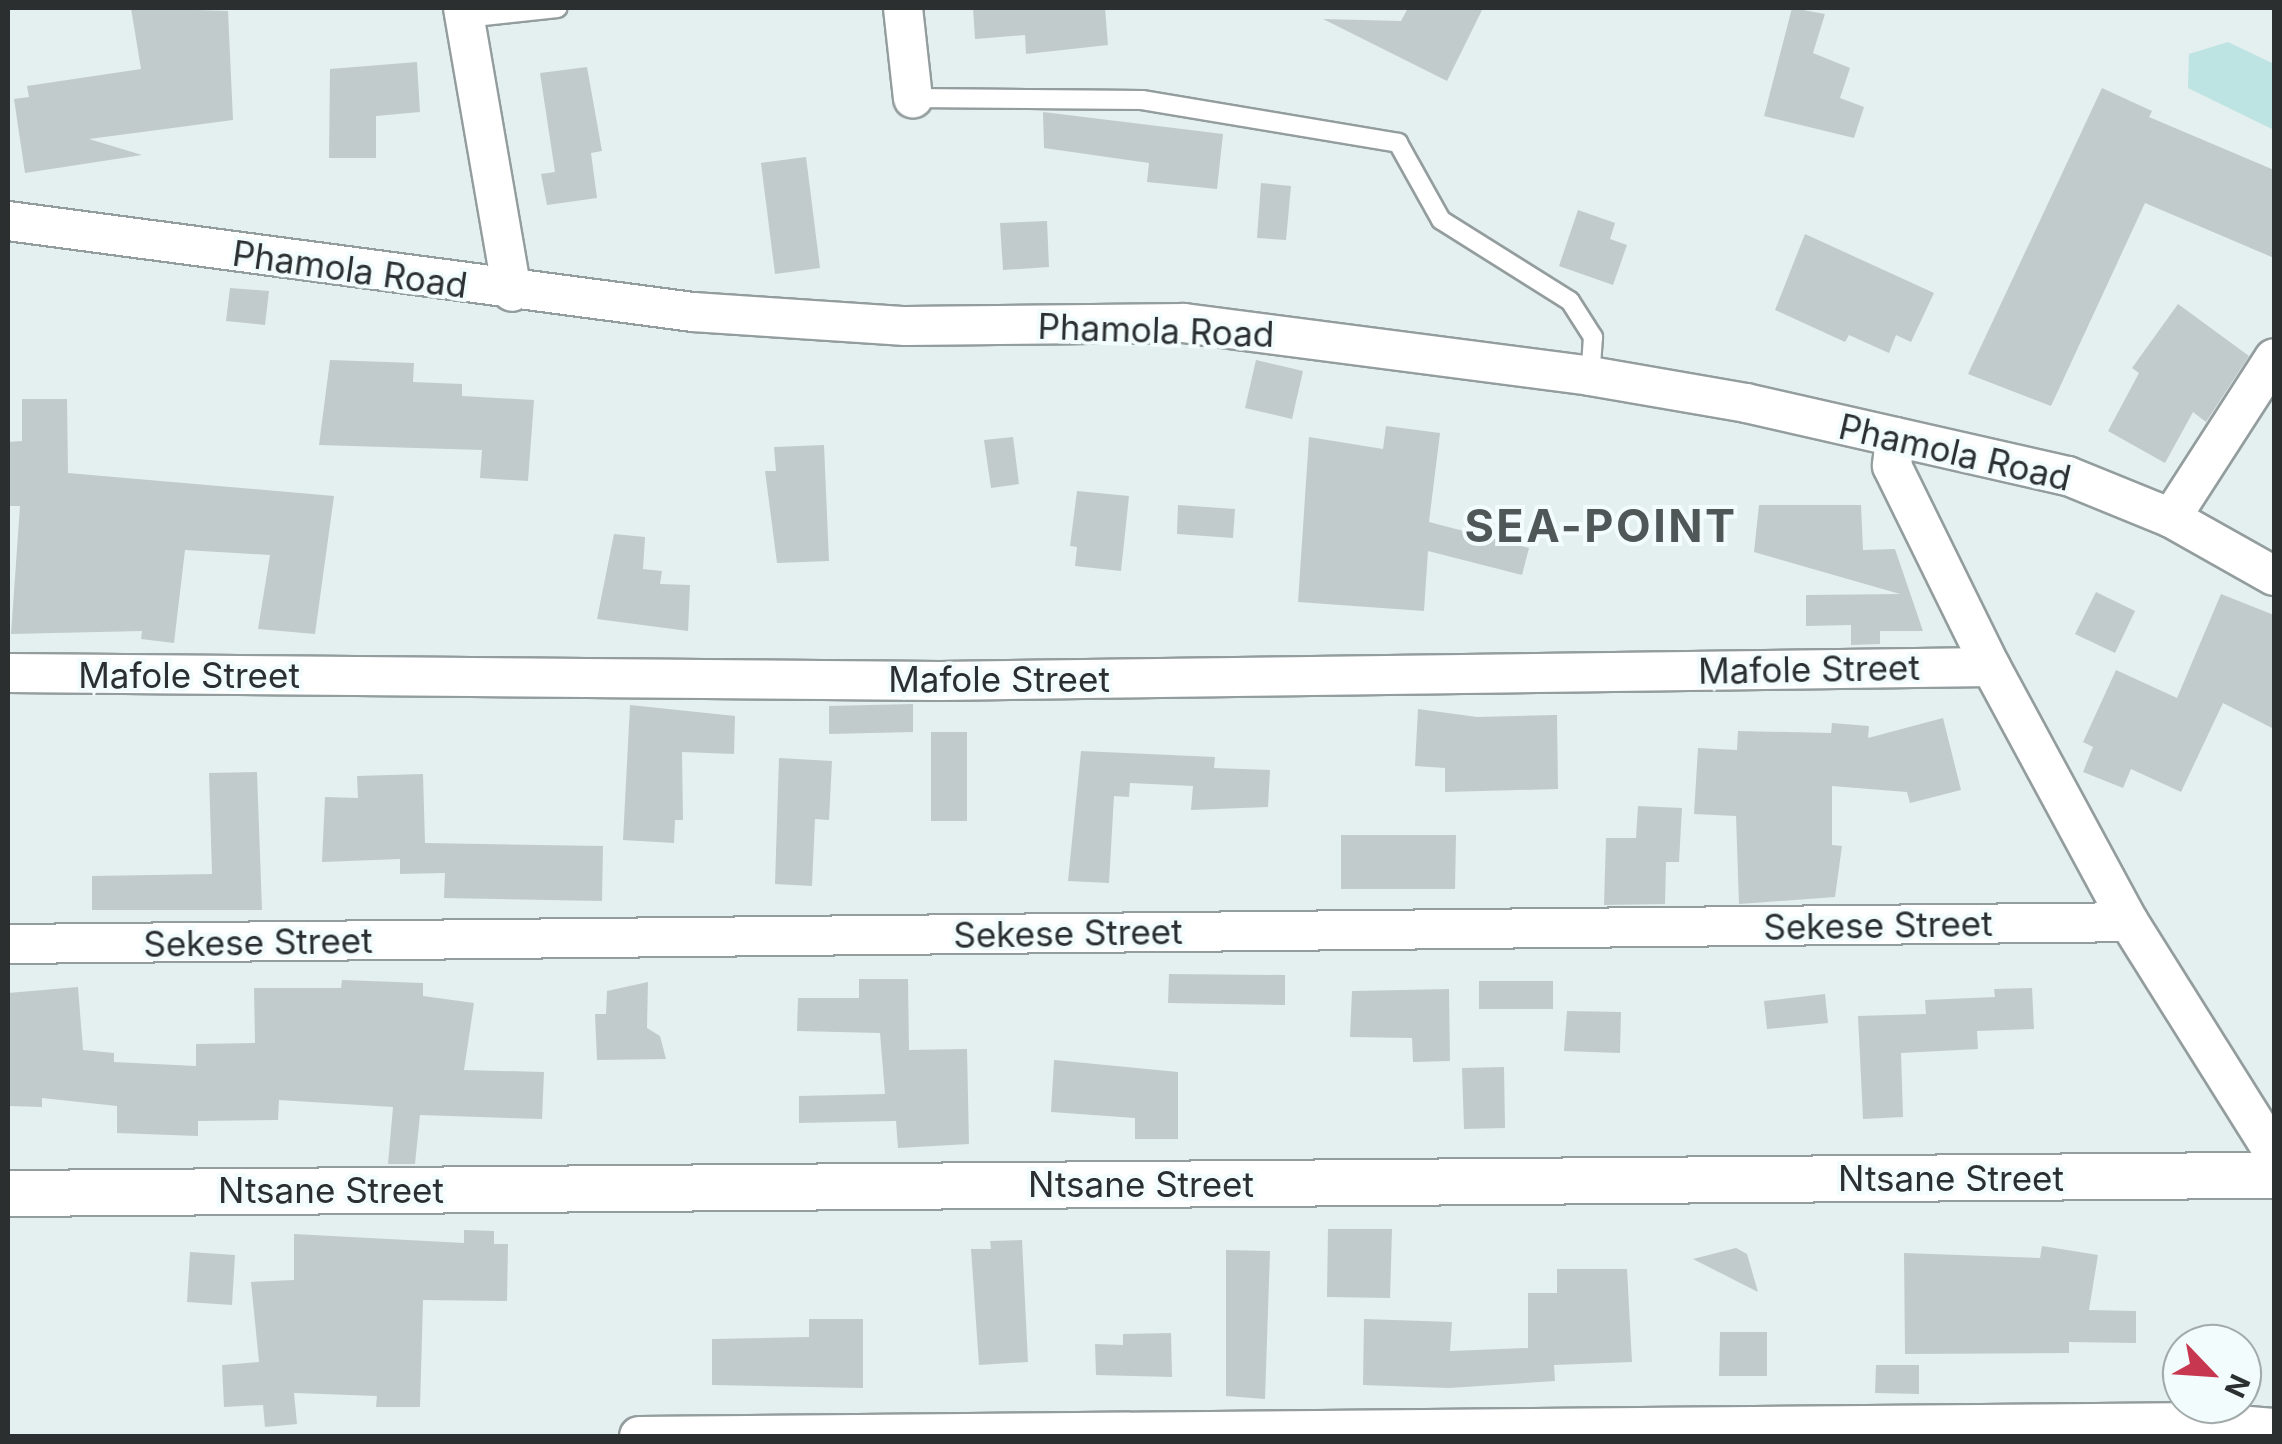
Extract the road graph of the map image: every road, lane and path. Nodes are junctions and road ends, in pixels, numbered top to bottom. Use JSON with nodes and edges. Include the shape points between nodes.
{"nodes":[{"id":1,"x":557,"y":8,"type":"edge"},
{"id":2,"x":903,"y":8,"type":"edge"},
{"id":3,"x":464,"y":13,"type":"edge"},
{"id":4,"x":913,"y":98,"type":"joint"},
{"id":5,"x":8,"y":220,"type":"edge"},
{"id":6,"x":512,"y":292,"type":"junction"},
{"id":7,"x":2274,"y":358,"type":"edge"},
{"id":8,"x":1590,"y":376,"type":"junction"},
{"id":9,"x":1895,"y":438,"type":"junction"},
{"id":10,"x":2171,"y":518,"type":"junction"},
{"id":11,"x":2274,"y":576,"type":"edge"},
{"id":12,"x":1991,"y":667,"type":"junction"},
{"id":13,"x":8,"y":673,"type":"edge"},
{"id":14,"x":2129,"y":922,"type":"junction"},
{"id":15,"x":8,"y":944,"type":"edge"},
{"id":16,"x":2274,"y":1153,"type":"edge"},
{"id":17,"x":2274,"y":1175,"type":"edge"},
{"id":18,"x":8,"y":1193,"type":"edge"},
{"id":19,"x":2274,"y":1428,"type":"edge"},
{"id":20,"x":639,"y":1436,"type":"edge"}],
"edges":[{"from":1,"to":3,"type":"lane"},
{"from":2,"to":4,"type":"street"},
{"from":3,"to":6,"type":"street"},
{"from":4,"to":8,"type":"lane","via":[[1142,100],[1398,144],[1440,220],[1570,301],[1593,336]]},
{"from":5,"to":6,"type":"street","name":"Phamola Road"},
{"from":6,"to":8,"type":"street","name":"Phamola Road","via":[[806,322],[1184,323]]},
{"from":7,"to":10,"type":"street"},
{"from":8,"to":9,"type":"street","name":"Phamola Road"},
{"from":9,"to":10,"type":"street","name":"Phamola Road","via":[[2068,476]]},
{"from":9,"to":12,"type":"street","via":[[1892,466]]},
{"from":10,"to":11,"type":"street","name":"Phamola Road"},
{"from":12,"to":13,"type":"street","name":"Mafole Street","via":[[940,681]]},
{"from":12,"to":14,"type":"street"},
{"from":14,"to":15,"type":"street","name":"Sekese Street"},
{"from":14,"to":16,"type":"street"},
{"from":17,"to":18,"type":"street","name":"Ntsane Street"},
{"from":19,"to":20,"type":"street","via":[[2141,1422]]}]}
